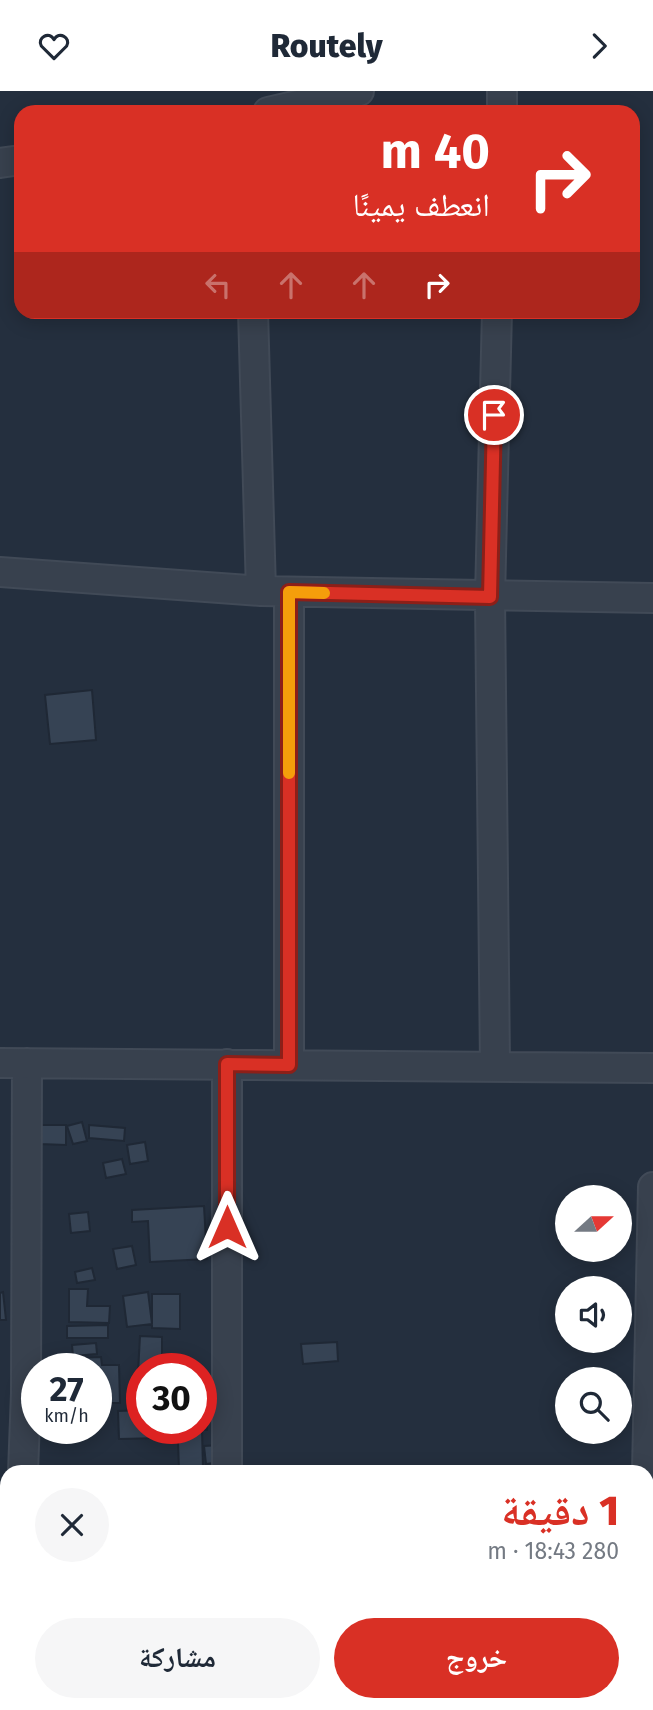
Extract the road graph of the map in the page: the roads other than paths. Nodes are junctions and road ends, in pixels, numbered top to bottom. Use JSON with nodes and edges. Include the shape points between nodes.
{"nodes":[{"id":1,"x":359,"y":91,"type":"edge"},
{"id":2,"x":298,"y":97,"type":"edge"},
{"id":3,"x":282,"y":105,"type":"edge"},
{"id":4,"x":253,"y":319,"type":"edge"},
{"id":5,"x":497,"y":319,"type":"edge"},
{"id":6,"x":0,"y":572,"type":"edge"},
{"id":7,"x":261,"y":591,"type":"junction"},
{"id":8,"x":289,"y":592,"type":"junction"},
{"id":9,"x":490,"y":597,"type":"junction"},
{"id":10,"x":653,"y":598,"type":"edge"},
{"id":11,"x":13,"y":1063,"type":"edge"},
{"id":12,"x":227,"y":1064,"type":"junction"},
{"id":13,"x":289,"y":1065,"type":"junction"},
{"id":14,"x":495,"y":1066,"type":"junction"},
{"id":15,"x":653,"y":1067,"type":"edge"},
{"id":16,"x":653,"y":1187,"type":"edge"},
{"id":17,"x":23,"y":1465,"type":"edge"},
{"id":18,"x":227,"y":1465,"type":"edge"},
{"id":19,"x":647,"y":1465,"type":"edge"}],
"edges":[{"from":1,"to":2,"type":"street"},
{"from":2,"to":3,"type":"street"},
{"from":4,"to":7,"type":"street"},
{"from":5,"to":9,"type":"street"},
{"from":6,"to":7,"type":"street"},
{"from":7,"to":8,"type":"street"},
{"from":8,"to":9,"type":"street"},
{"from":8,"to":13,"type":"street"},
{"from":9,"to":10,"type":"street"},
{"from":9,"to":14,"type":"street"},
{"from":11,"to":12,"type":"street"},
{"from":11,"to":17,"type":"street","via":[[26,1393]]},
{"from":12,"to":13,"type":"street"},
{"from":12,"to":18,"type":"street"},
{"from":13,"to":14,"type":"street"},
{"from":14,"to":15,"type":"street"},
{"from":16,"to":19,"type":"street"}]}
